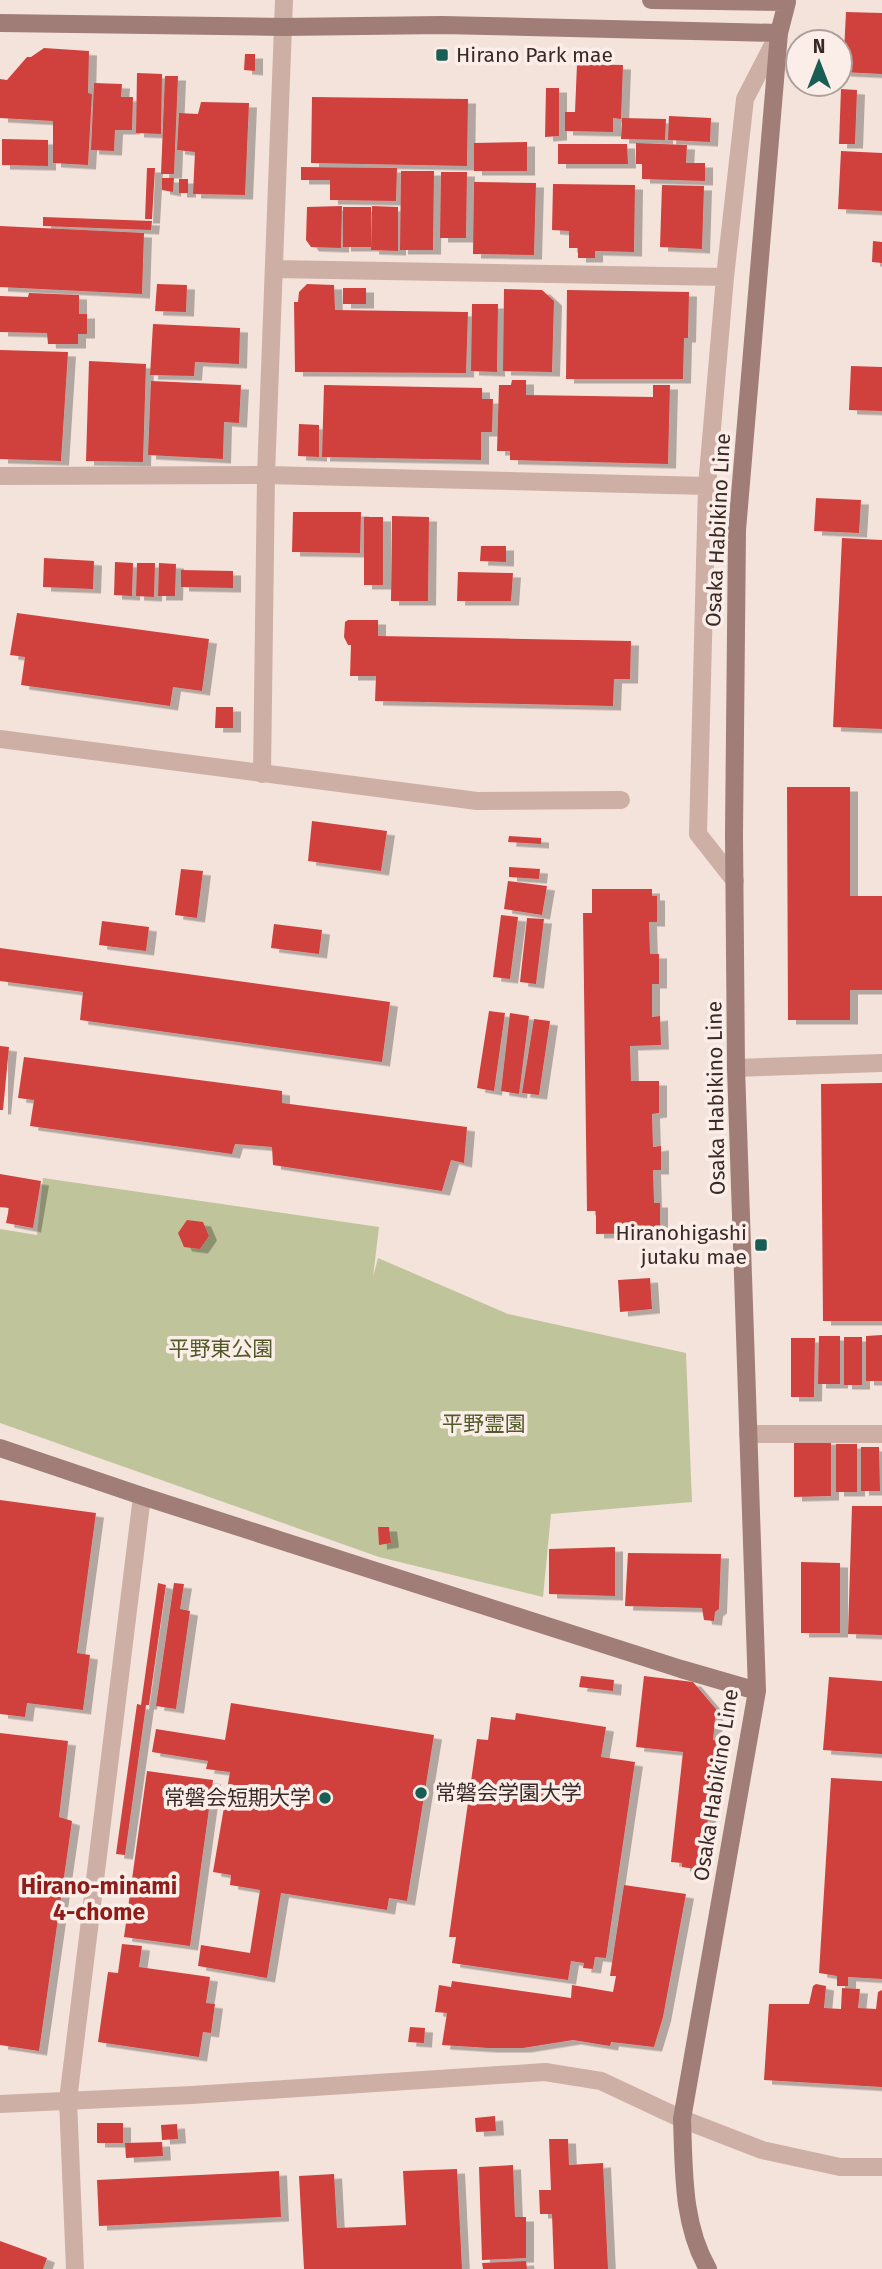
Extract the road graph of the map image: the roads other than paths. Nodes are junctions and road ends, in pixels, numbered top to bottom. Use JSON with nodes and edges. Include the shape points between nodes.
{"nodes":[{"id":1,"x":284,"y":0,"type":"edge"},
{"id":2,"x":651,"y":0,"type":"edge"},
{"id":3,"x":750,"y":1,"type":"edge"},
{"id":4,"x":787,"y":1,"type":"edge"},
{"id":5,"x":0,"y":23,"type":"edge"},
{"id":6,"x":282,"y":27,"type":"junction"},
{"id":7,"x":779,"y":33,"type":"junction"},
{"id":8,"x":275,"y":269,"type":"junction"},
{"id":9,"x":725,"y":277,"type":"junction"},
{"id":10,"x":266,"y":475,"type":"junction"},
{"id":11,"x":0,"y":476,"type":"edge"},
{"id":12,"x":708,"y":486,"type":"junction"},
{"id":13,"x":0,"y":739,"type":"edge"},
{"id":14,"x":262,"y":774,"type":"junction"},
{"id":15,"x":621,"y":800,"type":"dead end"},
{"id":16,"x":735,"y":881,"type":"junction"},
{"id":17,"x":882,"y":1063,"type":"edge"},
{"id":18,"x":736,"y":1068,"type":"junction"},
{"id":19,"x":748,"y":1434,"type":"junction"},
{"id":20,"x":882,"y":1434,"type":"edge"},
{"id":21,"x":0,"y":1448,"type":"edge"},
{"id":22,"x":142,"y":1496,"type":"junction"},
{"id":23,"x":757,"y":1691,"type":"junction"},
{"id":24,"x":68,"y":2100,"type":"junction"},
{"id":25,"x":0,"y":2104,"type":"edge"},
{"id":26,"x":682,"y":2119,"type":"junction"},
{"id":27,"x":882,"y":2167,"type":"edge"},
{"id":28,"x":75,"y":2269,"type":"edge"},
{"id":29,"x":708,"y":2269,"type":"edge"}],
"edges":[{"from":1,"to":6,"type":"street"},
{"from":2,"to":3,"type":"main road"},
{"from":3,"to":4,"type":"main road"},
{"from":4,"to":7,"type":"main road","name":"Osaka Habikino Line"},
{"from":5,"to":6,"type":"main road"},
{"from":6,"to":7,"type":"main road","via":[[442,25]]},
{"from":6,"to":8,"type":"street"},
{"from":7,"to":9,"type":"street","via":[[745,99]]},
{"from":7,"to":16,"type":"main road","name":"Osaka Habikino Line","via":[[737,530]]},
{"from":8,"to":9,"type":"street"},
{"from":8,"to":10,"type":"street"},
{"from":9,"to":12,"type":"street"},
{"from":10,"to":11,"type":"street"},
{"from":10,"to":12,"type":"street"},
{"from":10,"to":14,"type":"street"},
{"from":12,"to":16,"type":"street","via":[[698,834]]},
{"from":13,"to":14,"type":"street"},
{"from":14,"to":15,"type":"street","via":[[477,801]]},
{"from":16,"to":18,"type":"main road","name":"Osaka Habikino Line"},
{"from":17,"to":18,"type":"street"},
{"from":18,"to":19,"type":"main road","name":"Osaka Habikino Line"},
{"from":19,"to":20,"type":"street"},
{"from":19,"to":23,"type":"main road","name":"Osaka Habikino Line"},
{"from":21,"to":22,"type":"main road"},
{"from":22,"to":23,"type":"main road"},
{"from":22,"to":24,"type":"street"},
{"from":23,"to":26,"type":"main road","name":"Osaka Habikino Line"},
{"from":24,"to":25,"type":"street"},
{"from":24,"to":26,"type":"street","via":[[545,2072],[601,2081]]},
{"from":24,"to":28,"type":"street"},
{"from":26,"to":27,"type":"street","via":[[762,2150],[840,2167]]},
{"from":26,"to":29,"type":"main road","name":"Osaka Habikino Line","via":[[684,2190],[693,2232]]}]}
